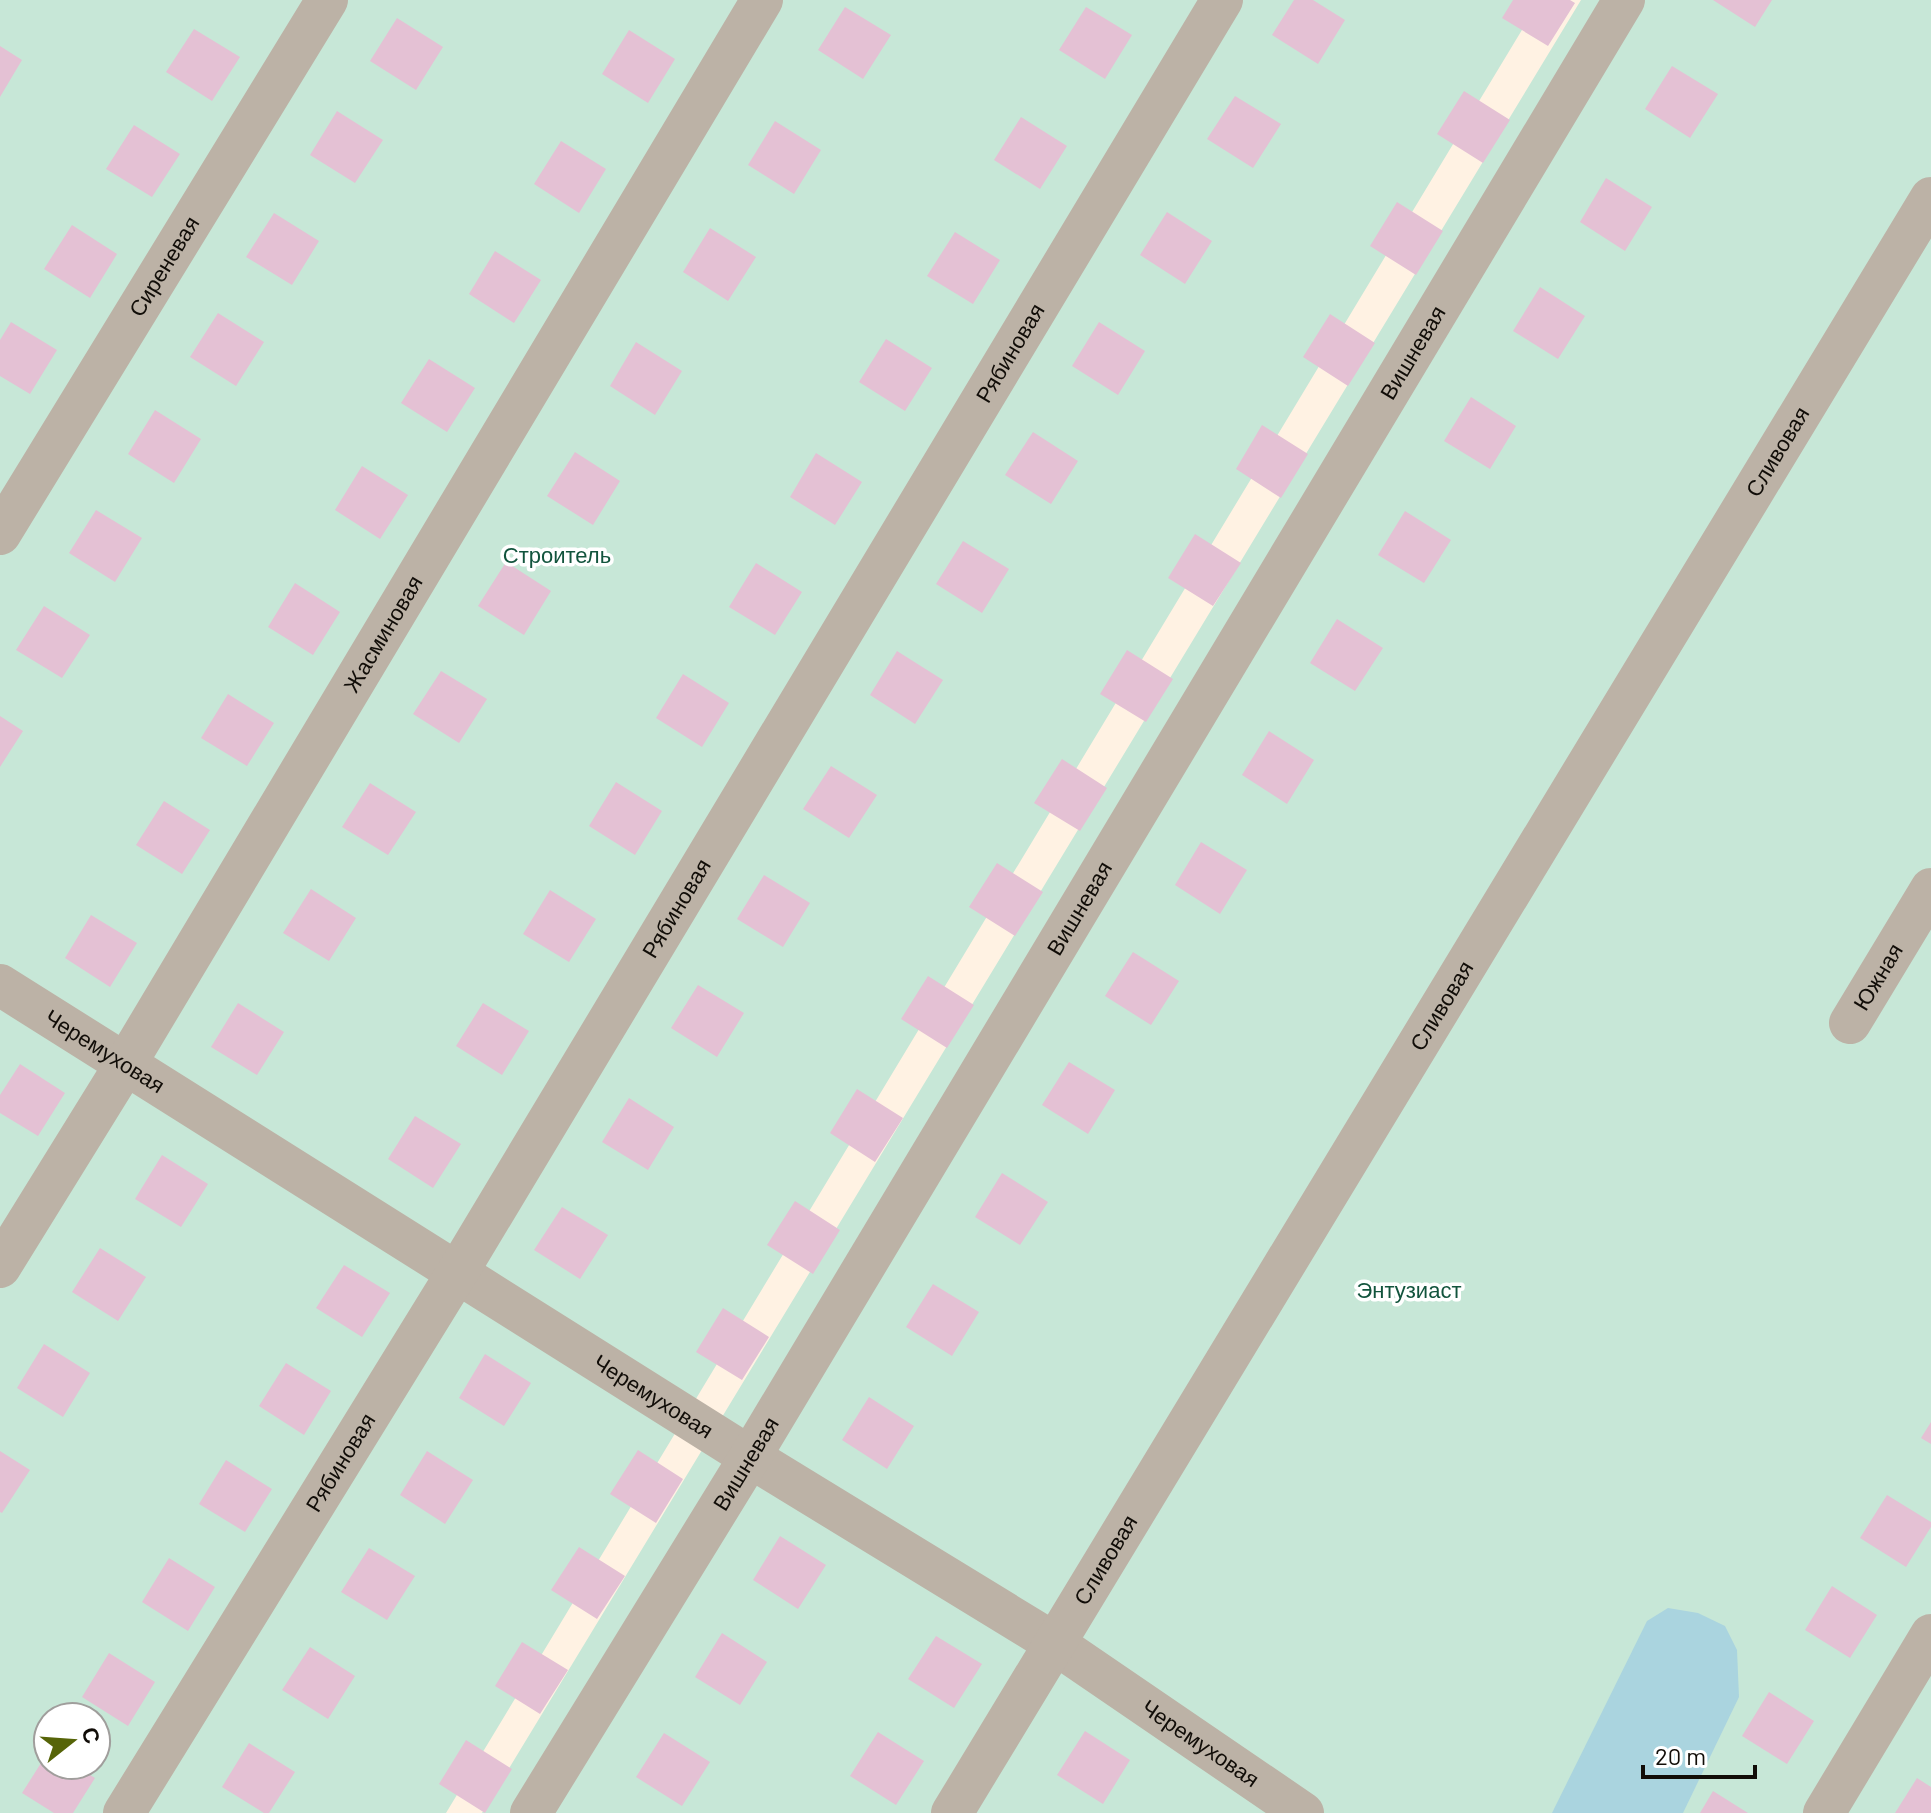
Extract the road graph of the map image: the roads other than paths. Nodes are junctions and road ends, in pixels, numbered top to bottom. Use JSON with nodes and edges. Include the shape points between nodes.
{"nodes":[{"id":1,"x":327,"y":0,"type":"edge"},
{"id":2,"x":762,"y":0,"type":"edge"},
{"id":3,"x":1222,"y":0,"type":"edge"},
{"id":4,"x":1624,"y":0,"type":"edge"},
{"id":5,"x":1931,"y":198,"type":"edge"},
{"id":6,"x":0,"y":534,"type":"edge"},
{"id":7,"x":1931,"y":889,"type":"edge"},
{"id":8,"x":0,"y":985,"type":"edge"},
{"id":9,"x":1850,"y":1023,"type":"dead end"},
{"id":10,"x":125,"y":1065,"type":"junction"},
{"id":11,"x":0,"y":1267,"type":"edge"},
{"id":12,"x":457,"y":1273,"type":"junction"},
{"id":13,"x":750,"y":1457,"type":"junction"},
{"id":14,"x":1931,"y":1635,"type":"edge"},
{"id":15,"x":1054,"y":1643,"type":"junction"},
{"id":16,"x":124,"y":1813,"type":"edge"},
{"id":17,"x":531,"y":1813,"type":"edge"},
{"id":18,"x":952,"y":1813,"type":"edge"},
{"id":19,"x":1303,"y":1813,"type":"edge"},
{"id":20,"x":1824,"y":1813,"type":"edge"}],
"edges":[{"from":1,"to":6,"type":"street","name":"Сиреневая"},
{"from":2,"to":10,"type":"street","name":"Жасминовая"},
{"from":3,"to":12,"type":"street","name":"Рябиновая"},
{"from":4,"to":13,"type":"street","name":"Вишневая"},
{"from":5,"to":15,"type":"street","name":"Сливовая"},
{"from":7,"to":9,"type":"street","name":"Южная"},
{"from":8,"to":10,"type":"street","name":"Черемуховая"},
{"from":10,"to":11,"type":"street","name":"Жасминовая"},
{"from":10,"to":12,"type":"street","name":"Черемуховая"},
{"from":12,"to":13,"type":"street","name":"Черемуховая"},
{"from":12,"to":16,"type":"street","name":"Рябиновая"},
{"from":13,"to":15,"type":"street","name":"Черемуховая"},
{"from":13,"to":17,"type":"street","name":"Вишневая"},
{"from":14,"to":20,"type":"street"},
{"from":15,"to":18,"type":"street","name":"Сливовая"},
{"from":15,"to":19,"type":"street","name":"Черемуховая"}]}
